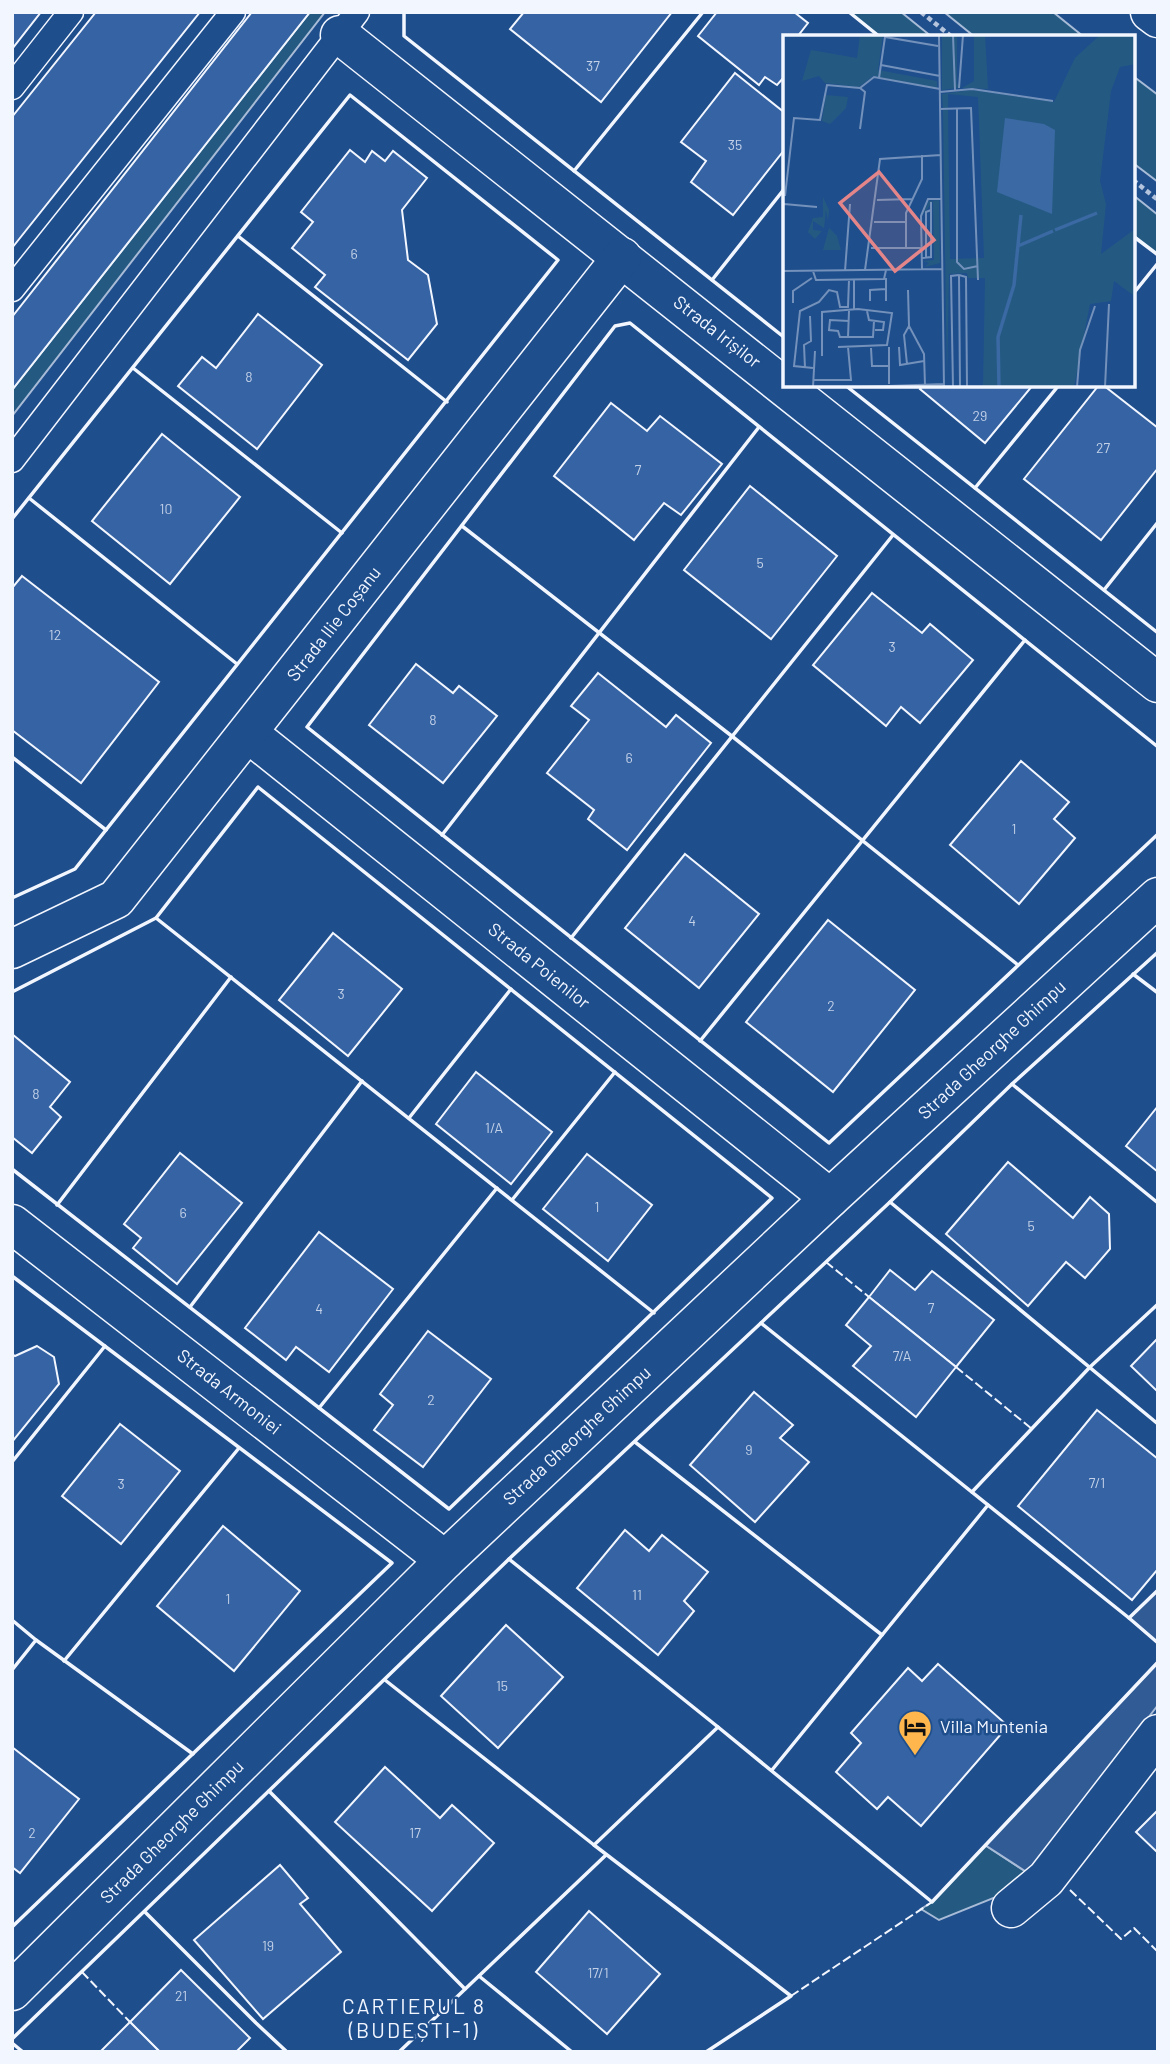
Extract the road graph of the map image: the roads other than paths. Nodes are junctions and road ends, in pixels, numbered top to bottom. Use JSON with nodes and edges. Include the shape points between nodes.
{"nodes":[{"id":1,"x":71,"y":12,"type":"edge"},
{"id":2,"x":233,"y":12,"type":"edge"},
{"id":3,"x":1150,"y":12,"type":"edge"},
{"id":4,"x":1158,"y":18,"type":"edge"},
{"id":5,"x":349,"y":24,"type":"edge"},
{"id":6,"x":12,"y":87,"type":"edge"},
{"id":7,"x":622,"y":257,"type":"junction"},
{"id":8,"x":12,"y":289,"type":"edge"},
{"id":9,"x":783,"y":385,"type":"edge"},
{"id":10,"x":786,"y":387,"type":"edge"},
{"id":11,"x":12,"y":460,"type":"edge"},
{"id":12,"x":1158,"y":683,"type":"edge"},
{"id":13,"x":248,"y":733,"type":"junction"},
{"id":14,"x":1158,"y":897,"type":"edge"},
{"id":15,"x":12,"y":949,"type":"edge"},
{"id":16,"x":830,"y":1198,"type":"junction"},
{"id":17,"x":12,"y":1224,"type":"edge"},
{"id":18,"x":445,"y":1560,"type":"junction"},
{"id":19,"x":1158,"y":1734,"type":"edge"},
{"id":20,"x":1011,"y":1908,"type":"dead end"},
{"id":21,"x":12,"y":1991,"type":"edge"}],
"edges":[{"from":1,"to":6,"type":"lane"},
{"from":2,"to":8,"type":"lane"},
{"from":3,"to":4,"type":"street"},
{"from":5,"to":7,"type":"street","name":"Strada Irișilor"},
{"from":5,"to":11,"type":"lane"},
{"from":7,"to":9,"type":"street","name":"Strada Irișilor"},
{"from":7,"to":13,"type":"street","name":"Strada Ilie Coșanu"},
{"from":10,"to":12,"type":"street","name":"Strada Irișilor"},
{"from":13,"to":15,"type":"street","name":"Strada Ilie Coșanu","via":[[116,898]]},
{"from":13,"to":16,"type":"street","name":"Strada Poienilor"},
{"from":14,"to":16,"type":"street","name":"Strada Gheorghe Ghimpu"},
{"from":16,"to":18,"type":"street","name":"Strada Gheorghe Ghimpu"},
{"from":17,"to":18,"type":"street","name":"Strada Armoniei"},
{"from":18,"to":21,"type":"street","name":"Strada Gheorghe Ghimpu"},
{"from":19,"to":20,"type":"street","via":[[1046,1879]]}]}
